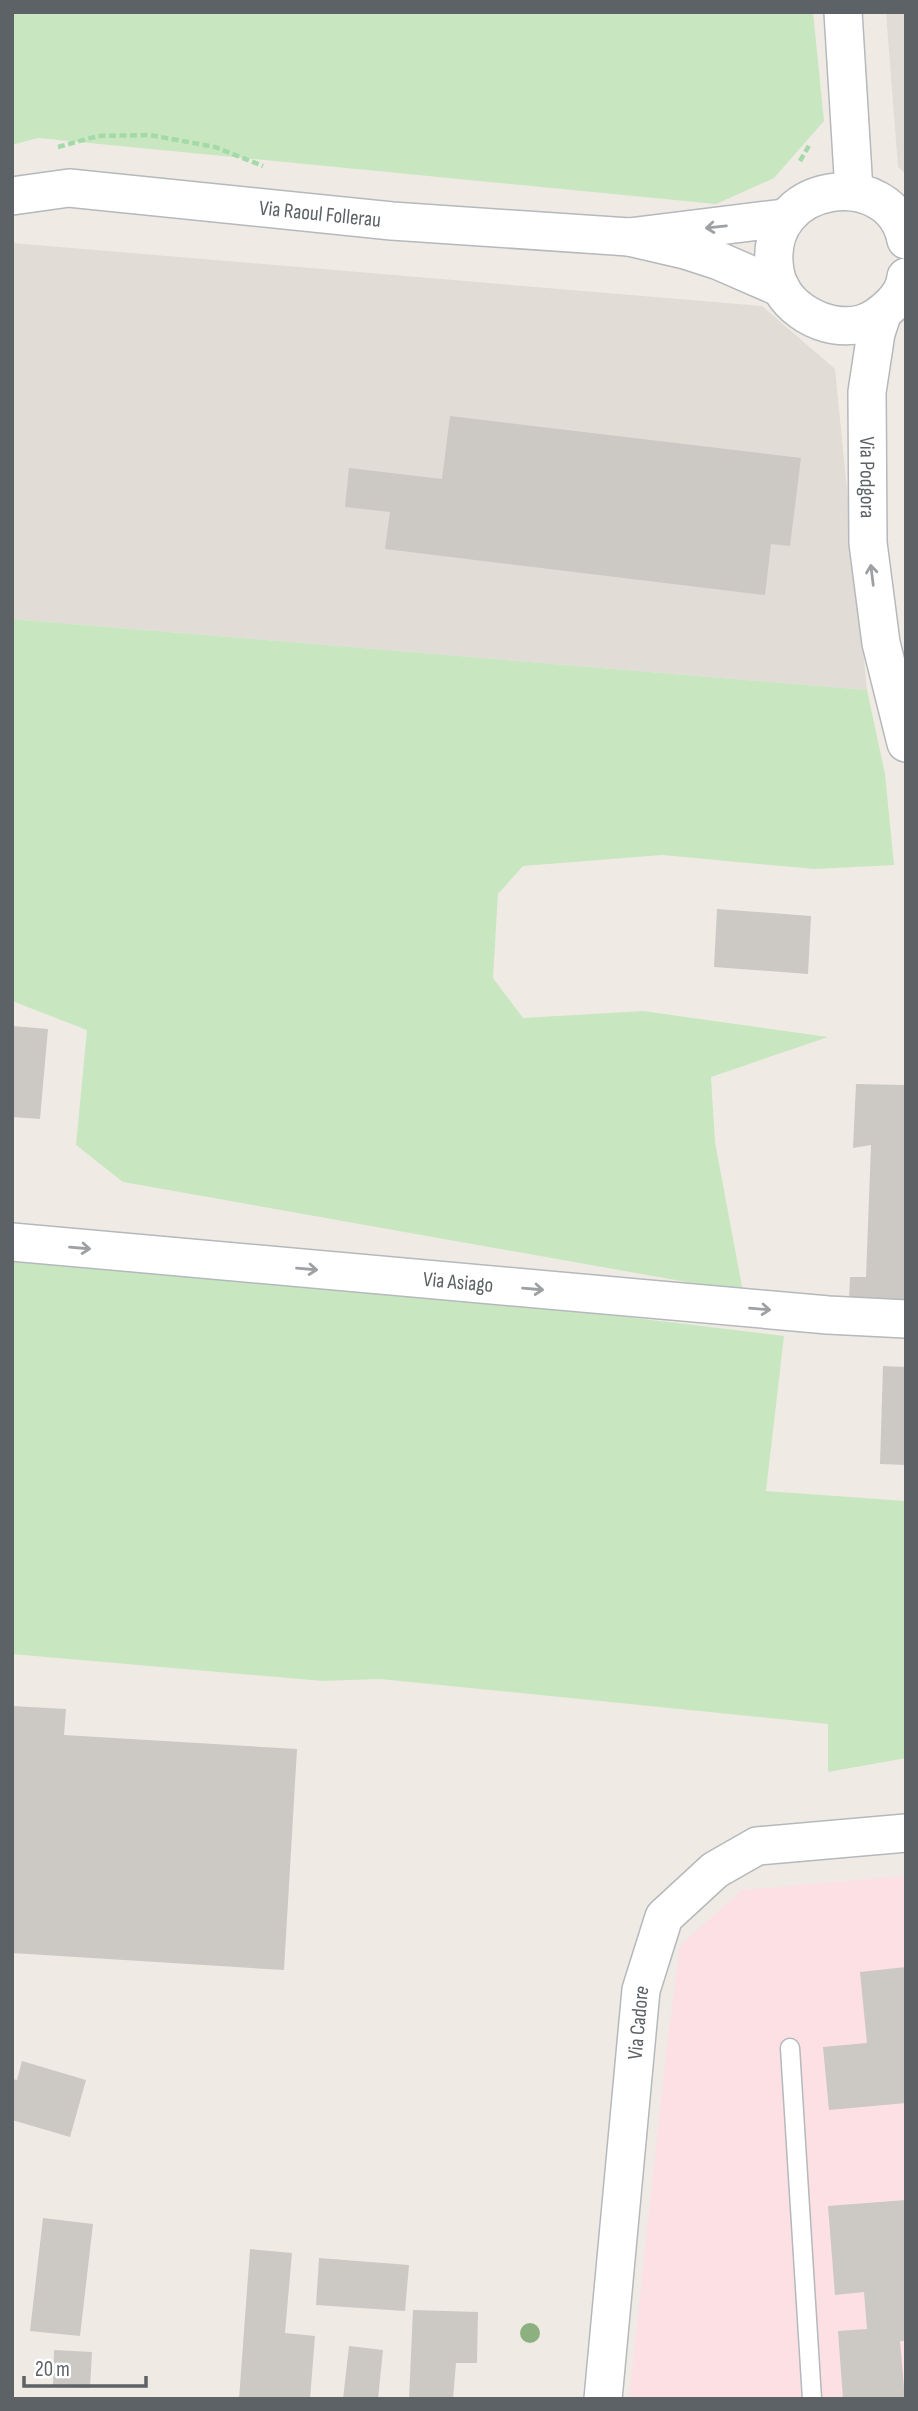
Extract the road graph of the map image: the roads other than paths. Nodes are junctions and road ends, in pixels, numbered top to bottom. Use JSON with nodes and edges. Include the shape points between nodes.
{"nodes":[{"id":1,"x":843,"y":12,"type":"edge"},
{"id":2,"x":853,"y":191,"type":"junction"},
{"id":3,"x":12,"y":196,"type":"edge"},
{"id":4,"x":784,"y":218,"type":"junction"},
{"id":5,"x":905,"y":234,"type":"edge"},
{"id":6,"x":628,"y":237,"type":"junction"},
{"id":7,"x":906,"y":276,"type":"edge"},
{"id":8,"x":906,"y":283,"type":"edge"},
{"id":9,"x":781,"y":288,"type":"junction"},
{"id":10,"x":882,"y":314,"type":"junction"},
{"id":11,"x":906,"y":743,"type":"edge"},
{"id":12,"x":12,"y":1242,"type":"edge"},
{"id":13,"x":906,"y":1320,"type":"edge"},
{"id":14,"x":906,"y":1833,"type":"edge"},
{"id":15,"x":790,"y":2048,"type":"dead end"},
{"id":16,"x":603,"y":2399,"type":"edge"},
{"id":17,"x":812,"y":2399,"type":"edge"}],
"edges":[{"from":1,"to":2,"type":"street"},
{"from":2,"to":4,"type":"street","via":[[805,200]]},
{"from":2,"to":5,"type":"street","via":[[880,202],[895,215]]},
{"from":3,"to":6,"type":"street","name":"Via Raoul Follerau","via":[[69,188],[392,221]]},
{"from":4,"to":6,"type":"street","name":"Via Raoul Follerau","one_way":true},
{"from":4,"to":9,"type":"street","via":[[776,241],[775,270]]},
{"from":6,"to":9,"type":"street","name":"Via Raoul Follerau","via":[[696,254]]},
{"from":7,"to":8,"type":"street"},
{"from":8,"to":10,"type":"street"},
{"from":9,"to":10,"type":"street","via":[[790,302],[809,316],[832,325],[860,324]]},
{"from":11,"to":10,"type":"street","name":"Via Podgora","one_way":true,"via":[[881,643],[868,543],[867,392]]},
{"from":12,"to":13,"type":"street","name":"Via Asiago","one_way":true},
{"from":14,"to":16,"type":"street","name":"Via Cadore","via":[[757,1846],[715,1870],[664,1916],[641,1990]]},
{"from":15,"to":17,"type":"lane"}]}
